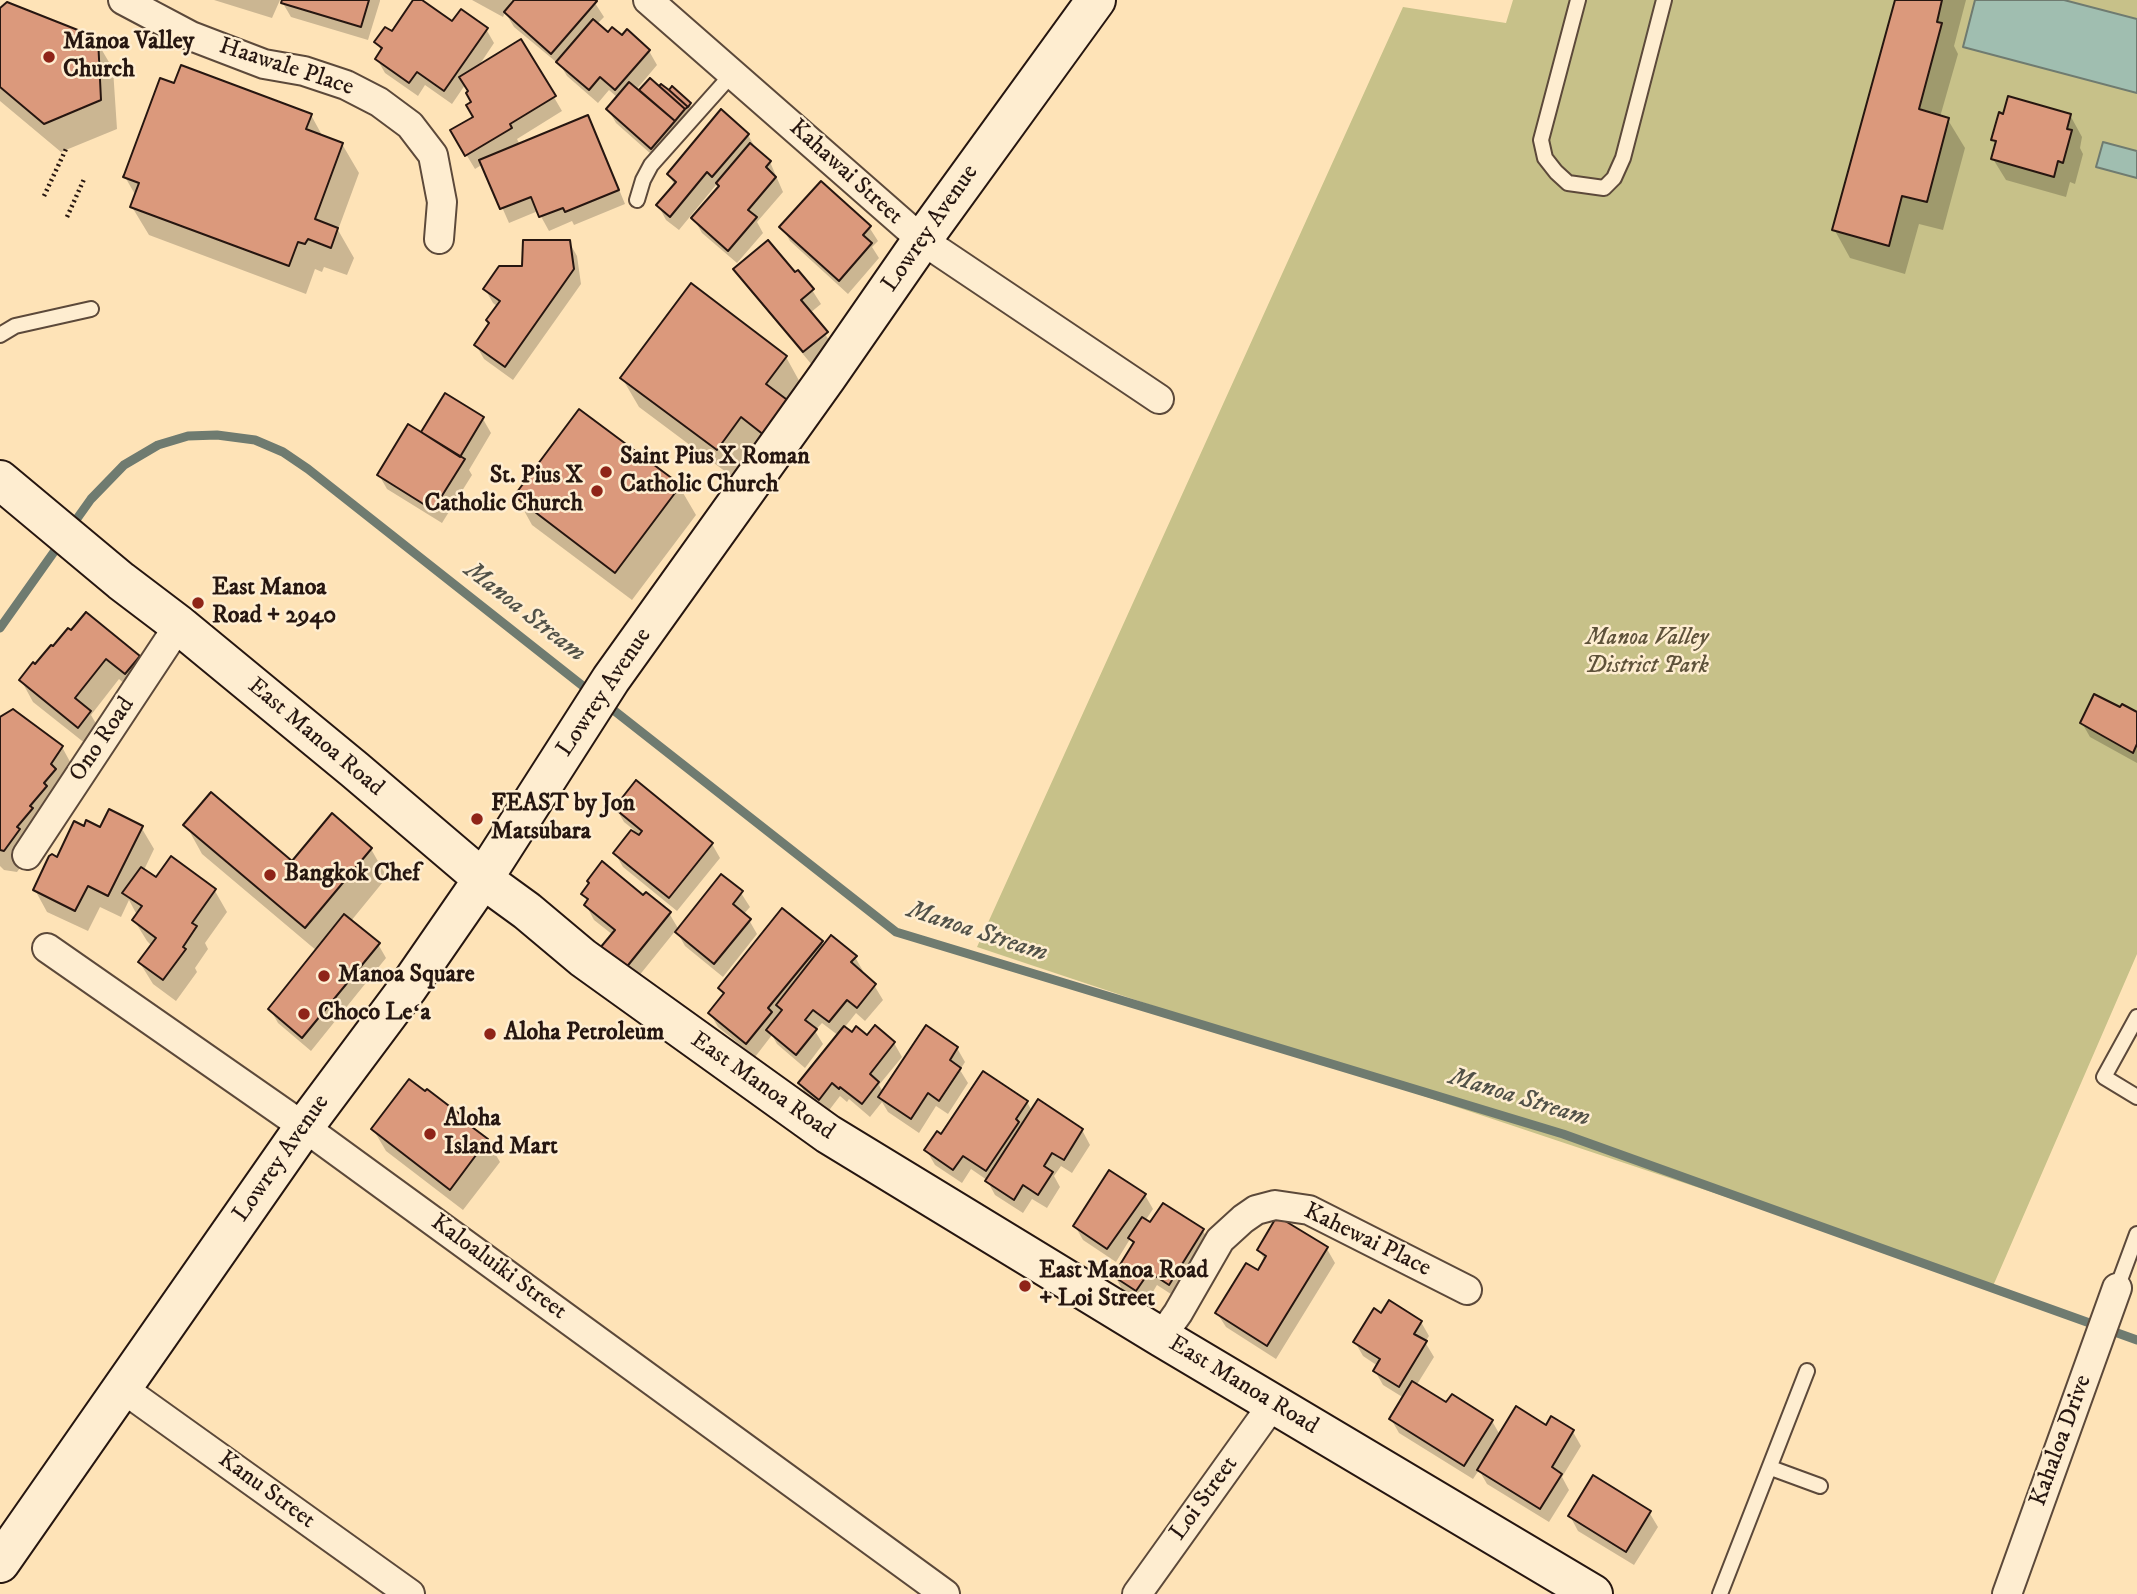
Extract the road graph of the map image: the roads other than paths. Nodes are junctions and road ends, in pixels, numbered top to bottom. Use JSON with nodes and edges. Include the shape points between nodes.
{"nodes":[{"id":1,"x":123,"y":0,"type":"edge"},
{"id":2,"x":648,"y":0,"type":"edge"},
{"id":3,"x":1096,"y":0,"type":"edge"},
{"id":4,"x":1577,"y":0,"type":"edge"},
{"id":5,"x":1664,"y":0,"type":"edge"},
{"id":6,"x":733,"y":74,"type":"junction"},
{"id":7,"x":637,"y":200,"type":"dead end"},
{"id":8,"x":439,"y":239,"type":"dead end"},
{"id":9,"x":922,"y":240,"type":"junction"},
{"id":10,"x":91,"y":309,"type":"dead end"},
{"id":11,"x":0,"y":335,"type":"edge"},
{"id":12,"x":1159,"y":399,"type":"dead end"},
{"id":13,"x":0,"y":480,"type":"edge"},
{"id":14,"x":179,"y":625,"type":"junction"},
{"id":15,"x":27,"y":855,"type":"dead end"},
{"id":16,"x":483,"y":879,"type":"junction"},
{"id":17,"x":47,"y":948,"type":"dead end"},
{"id":18,"x":2137,"y":1017,"type":"edge"},
{"id":19,"x":2137,"y":1097,"type":"edge"},
{"id":20,"x":304,"y":1127,"type":"junction"},
{"id":21,"x":2137,"y":1234,"type":"edge"},
{"id":22,"x":2117,"y":1288,"type":"joint"},
{"id":23,"x":1467,"y":1290,"type":"dead end"},
{"id":24,"x":1161,"y":1337,"type":"junction"},
{"id":25,"x":1807,"y":1371,"type":"dead end"},
{"id":26,"x":122,"y":1388,"type":"junction"},
{"id":27,"x":1273,"y":1404,"type":"junction"},
{"id":28,"x":1772,"y":1468,"type":"junction"},
{"id":29,"x":1820,"y":1486,"type":"dead end"},
{"id":30,"x":0,"y":1563,"type":"edge"},
{"id":31,"x":410,"y":1594,"type":"edge"},
{"id":32,"x":945,"y":1594,"type":"edge"},
{"id":33,"x":1137,"y":1594,"type":"edge"},
{"id":34,"x":1593,"y":1594,"type":"edge"},
{"id":35,"x":1720,"y":1594,"type":"edge"},
{"id":36,"x":2007,"y":1594,"type":"edge"}],
"edges":[{"from":1,"to":8,"type":"street","name":"Haawale Place","via":[[191,36],[264,64],[346,85],[410,125],[433,155],[442,202]]},
{"from":2,"to":6,"type":"street","name":"Kahawai Street"},
{"from":3,"to":9,"type":"street","name":"Lowrey Avenue"},
{"from":4,"to":5,"type":"lane","via":[[1541,140],[1545,158],[1568,183],[1604,188],[1623,158]]},
{"from":6,"to":7,"type":"lane","via":[[651,165]]},
{"from":6,"to":9,"type":"street","name":"Kahawai Street"},
{"from":9,"to":12,"type":"street","name":"Kahawai Street"},
{"from":9,"to":16,"type":"street","name":"Lowrey Avenue","via":[[611,679]]},
{"from":10,"to":11,"type":"lane","via":[[15,326]]},
{"from":13,"to":14,"type":"street","name":"East Manoa Road"},
{"from":14,"to":15,"type":"street","name":"Ono Road"},
{"from":14,"to":16,"type":"street","name":"East Manoa Road"},
{"from":16,"to":20,"type":"street","name":"Lowrey Avenue"},
{"from":16,"to":24,"type":"street","name":"East Manoa Road","via":[[583,958],[828,1134]]},
{"from":17,"to":20,"type":"street","name":"Kaloaluiki Street"},
{"from":18,"to":19,"type":"lane","via":[[2104,1077]]},
{"from":20,"to":26,"type":"street","name":"Lowrey Avenue"},
{"from":20,"to":32,"type":"street","name":"Kaloaluiki Street"},
{"from":21,"to":22,"type":"lane"},
{"from":22,"to":36,"type":"street","name":"Kahaloa Drive"},
{"from":23,"to":24,"type":"street","name":"Kahewai Place","via":[[1309,1210],[1275,1205],[1256,1210],[1220,1240]]},
{"from":24,"to":27,"type":"street","name":"East Manoa Road"},
{"from":25,"to":28,"type":"lane"},
{"from":26,"to":30,"type":"street","name":"Lowrey Avenue"},
{"from":26,"to":31,"type":"street","name":"Kanu Street"},
{"from":27,"to":33,"type":"street","name":"Loi Street"},
{"from":27,"to":34,"type":"street","name":"East Manoa Road"},
{"from":28,"to":29,"type":"lane"},
{"from":28,"to":35,"type":"lane"}]}
